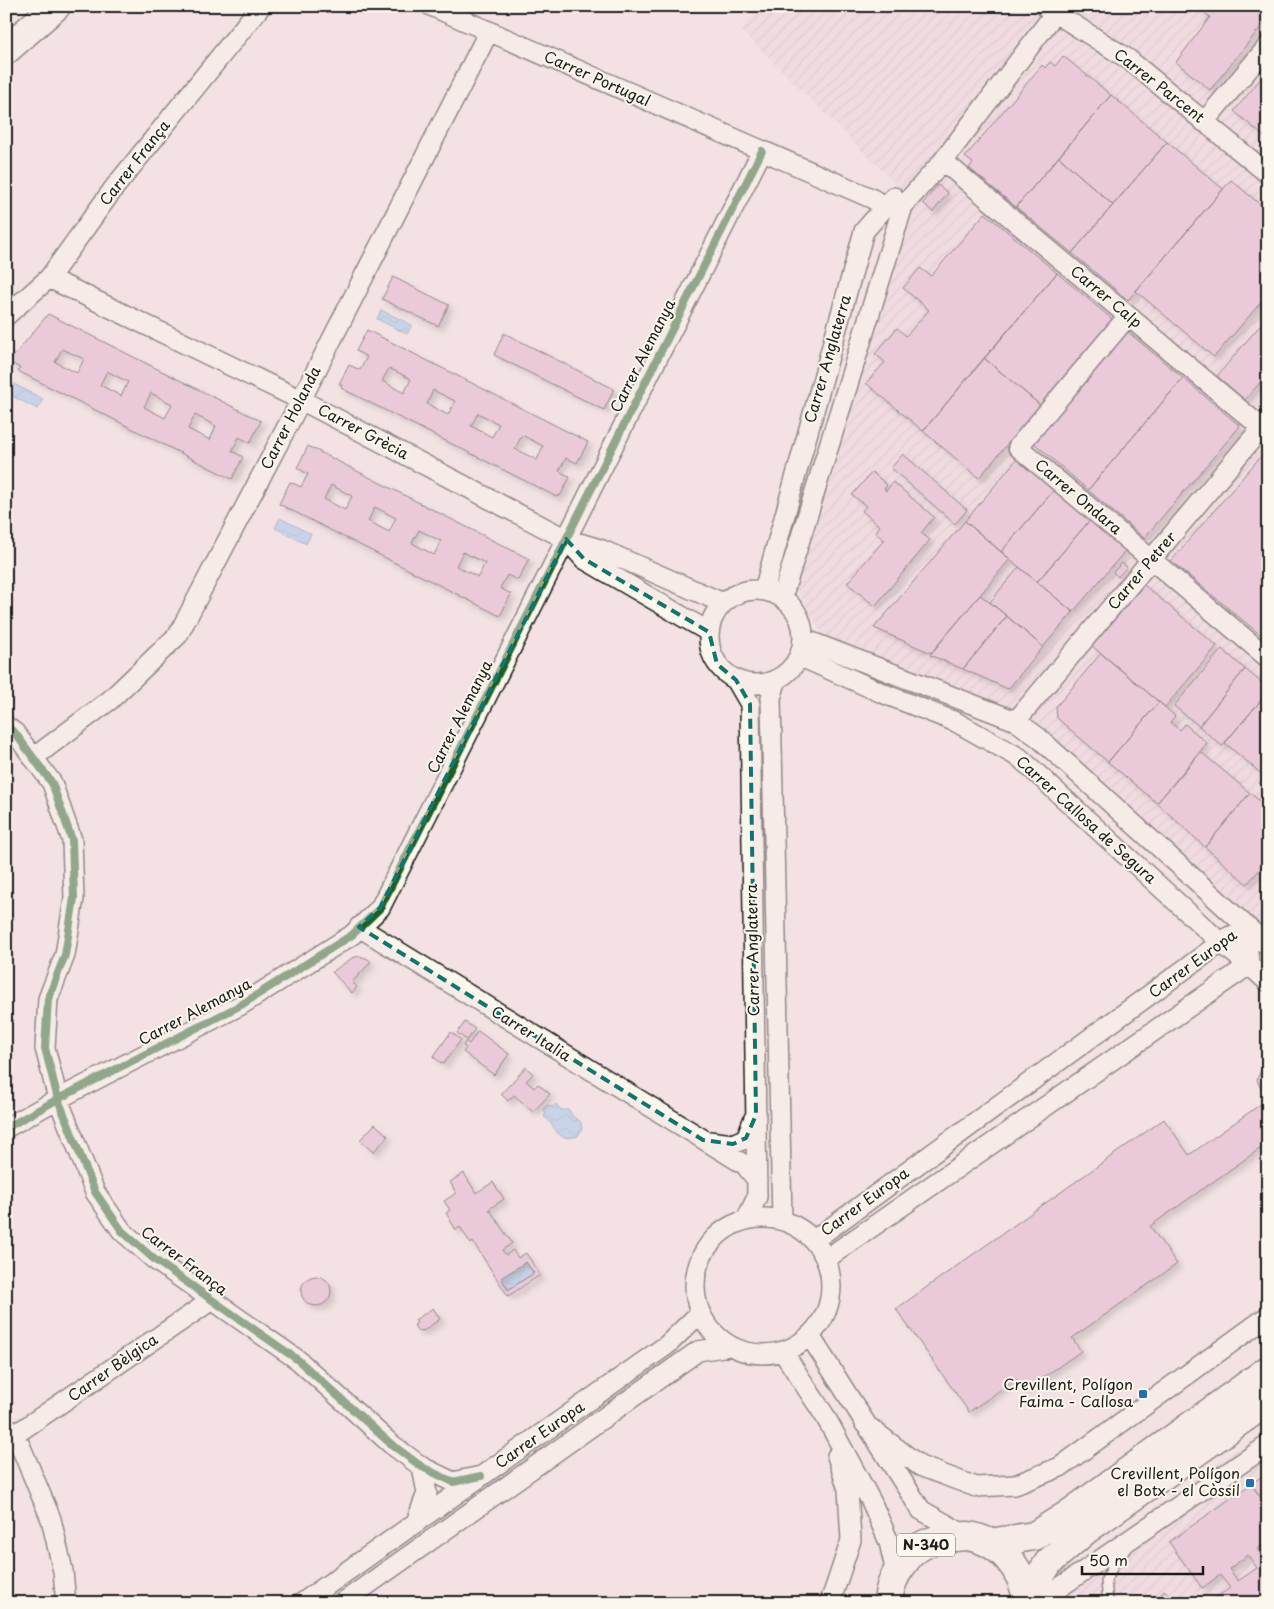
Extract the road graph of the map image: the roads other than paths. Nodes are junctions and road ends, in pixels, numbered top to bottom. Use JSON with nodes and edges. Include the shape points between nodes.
{"nodes":[{"id":1,"x":56,"y":6,"type":"edge"},
{"id":2,"x":261,"y":6,"type":"edge"},
{"id":3,"x":431,"y":6,"type":"edge"},
{"id":4,"x":1050,"y":10,"type":"edge"},
{"id":5,"x":489,"y":31,"type":"junction"},
{"id":6,"x":1268,"y":46,"type":"edge"},
{"id":7,"x":6,"y":50,"type":"edge"},
{"id":8,"x":1204,"y":122,"type":"junction"},
{"id":9,"x":762,"y":151,"type":"junction"},
{"id":10,"x":943,"y":161,"type":"junction"},
{"id":11,"x":1268,"y":174,"type":"edge"},
{"id":12,"x":886,"y":206,"type":"junction"},
{"id":13,"x":49,"y":278,"type":"junction"},
{"id":14,"x":6,"y":316,"type":"edge"},
{"id":15,"x":1128,"y":316,"type":"junction"},
{"id":16,"x":301,"y":400,"type":"junction"},
{"id":17,"x":1266,"y":427,"type":"edge"},
{"id":18,"x":566,"y":539,"type":"junction"},
{"id":19,"x":1152,"y":559,"type":"junction"},
{"id":20,"x":764,"y":590,"type":"junction"},
{"id":21,"x":782,"y":598,"type":"junction"},
{"id":22,"x":723,"y":603,"type":"junction"},
{"id":23,"x":709,"y":632,"type":"junction"},
{"id":24,"x":802,"y":648,"type":"junction"},
{"id":25,"x":1268,"y":658,"type":"edge"},
{"id":26,"x":777,"y":679,"type":"junction"},
{"id":27,"x":736,"y":680,"type":"junction"},
{"id":28,"x":1016,"y":721,"type":"junction"},
{"id":29,"x":6,"y":726,"type":"edge"},
{"id":30,"x":34,"y":758,"type":"junction"},
{"id":31,"x":1246,"y":926,"type":"junction"},
{"id":32,"x":359,"y":928,"type":"junction"},
{"id":33,"x":1221,"y":943,"type":"junction"},
{"id":34,"x":1268,"y":946,"type":"edge"},
{"id":35,"x":1249,"y":965,"type":"junction"},
{"id":36,"x":1268,"y":982,"type":"edge"},
{"id":37,"x":58,"y":1099,"type":"junction"},
{"id":38,"x":756,"y":1115,"type":"junction"},
{"id":39,"x":6,"y":1128,"type":"edge"},
{"id":40,"x":703,"y":1140,"type":"junction"},
{"id":41,"x":757,"y":1180,"type":"junction"},
{"id":42,"x":746,"y":1220,"type":"junction"},
{"id":43,"x":782,"y":1220,"type":"junction"},
{"id":44,"x":814,"y":1240,"type":"junction"},
{"id":45,"x":826,"y":1259,"type":"junction"},
{"id":46,"x":212,"y":1300,"type":"junction"},
{"id":47,"x":700,"y":1313,"type":"junction"},
{"id":48,"x":1268,"y":1316,"type":"edge"},
{"id":49,"x":810,"y":1336,"type":"junction"},
{"id":50,"x":729,"y":1346,"type":"junction"},
{"id":51,"x":783,"y":1352,"type":"junction"},
{"id":52,"x":1268,"y":1370,"type":"edge"},
{"id":53,"x":1268,"y":1401,"type":"edge"},
{"id":54,"x":825,"y":1416,"type":"junction"},
{"id":55,"x":865,"y":1424,"type":"junction"},
{"id":56,"x":10,"y":1431,"type":"edge"},
{"id":57,"x":1268,"y":1445,"type":"edge"},
{"id":58,"x":422,"y":1467,"type":"junction"},
{"id":59,"x":481,"y":1476,"type":"junction"},
{"id":60,"x":416,"y":1522,"type":"junction"},
{"id":61,"x":1134,"y":1537,"type":"junction"},
{"id":62,"x":978,"y":1540,"type":"junction"},
{"id":63,"x":896,"y":1573,"type":"junction"},
{"id":64,"x":1030,"y":1600,"type":"edge"},
{"id":65,"x":66,"y":1603,"type":"edge"},
{"id":66,"x":302,"y":1603,"type":"edge"},
{"id":67,"x":342,"y":1603,"type":"edge"},
{"id":68,"x":829,"y":1603,"type":"edge"},
{"id":69,"x":888,"y":1603,"type":"edge"},
{"id":70,"x":1108,"y":1603,"type":"edge"}],
"edges":[{"from":1,"to":7,"type":"highway"},
{"from":2,"to":13,"type":"street","name":"Carrer França","via":[[114,188]]},
{"from":3,"to":5,"type":"street","name":"Carrer Portugal"},
{"from":4,"to":8,"type":"street","name":"Carrer Parcent","via":[[1128,59]]},
{"from":4,"to":10,"type":"street"},
{"from":5,"to":9,"type":"street","name":"Carrer Portugal"},
{"from":5,"to":16,"type":"street","name":"Carrer Holanda"},
{"from":6,"to":8,"type":"street"},
{"from":8,"to":11,"type":"street","name":"Carrer Parcent"},
{"from":9,"to":12,"type":"street","name":"Carrer Portugal"},
{"from":9,"to":18,"type":"street","name":"Carrer Alemanya"},
{"from":10,"to":12,"type":"street","name":"Carrer Anglaterra","via":[[902,188]]},
{"from":10,"to":15,"type":"street","name":"Carrer Calp"},
{"from":10,"to":21,"type":"street","via":[[903,206]]},
{"from":12,"to":20,"type":"street","name":"Carrer Anglaterra","via":[[864,231]]},
{"from":13,"to":14,"type":"street","name":"Carrer França"},
{"from":13,"to":16,"type":"street","name":"Carrer Grècia"},
{"from":15,"to":17,"type":"street","name":"Carrer Calp"},
{"from":15,"to":19,"type":"street","name":"Carrer Ondara","via":[[1018,447]]},
{"from":16,"to":18,"type":"street","name":"Carrer Grècia"},
{"from":16,"to":30,"type":"street","name":"Carrer Holanda","via":[[178,635],[110,700]]},
{"from":17,"to":19,"type":"street","name":"Carrer Petrer"},
{"from":18,"to":22,"type":"street","name":"Carrer Grècia","via":[[600,548]]},
{"from":18,"to":23,"type":"street","name":"Carrer Grècia","via":[[584,559]]},
{"from":18,"to":32,"type":"street","name":"Carrer Alemanya","via":[[380,908]]},
{"from":19,"to":25,"type":"street","name":"Carrer Ondara"},
{"from":19,"to":28,"type":"street","name":"Carrer Petrer"},
{"from":20,"to":21,"type":"street"},
{"from":20,"to":22,"type":"street","via":[[736,594]]},
{"from":21,"to":24,"type":"street","via":[[798,614]]},
{"from":22,"to":23,"type":"street","via":[[712,619]]},
{"from":23,"to":27,"type":"street","via":[[709,644],[717,664]]},
{"from":24,"to":26,"type":"street","via":[[791,670]]},
{"from":24,"to":28,"type":"street","name":"Carrer Callosa de Segura"},
{"from":24,"to":33,"type":"street","name":"Carrer Callosa de Segura","via":[[882,693],[956,722],[1020,758]]},
{"from":26,"to":27,"type":"street","via":[[763,684]]},
{"from":26,"to":43,"type":"street","name":"Carrer Anglaterra","via":[[772,698]]},
{"from":27,"to":38,"type":"street","name":"Carrer Anglaterra","via":[[750,704]]},
{"from":28,"to":31,"type":"street","name":"Carrer Callosa de Segura","via":[[1039,738]]},
{"from":29,"to":30,"type":"street","name":"Carrer França","via":[[16,733]]},
{"from":30,"to":37,"type":"street","name":"Carrer França","via":[[52,783],[72,840],[74,898],[65,955],[48,999],[45,1048]]},
{"from":31,"to":33,"type":"street","name":"Carrer Europa"},
{"from":31,"to":34,"type":"street","name":"Carrer Callosa de Segura"},
{"from":31,"to":35,"type":"street","name":"Carrer Europa"},
{"from":32,"to":37,"type":"street","name":"Carrer Alemanya","via":[[241,1005]]},
{"from":32,"to":40,"type":"street","name":"Carrer Italia"},
{"from":33,"to":35,"type":"street","name":"Carrer Callosa de Segura"},
{"from":33,"to":44,"type":"street","name":"Carrer Europa"},
{"from":35,"to":36,"type":"street","name":"Carrer Callosa de Segura"},
{"from":35,"to":45,"type":"street","name":"Carrer Europa"},
{"from":37,"to":39,"type":"street","name":"Carrer Alemanya"},
{"from":37,"to":46,"type":"street","name":"Carrer França","via":[[94,1192],[122,1231],[155,1260]]},
{"from":38,"to":40,"type":"street","name":"Carrer Italia","via":[[746,1138],[733,1144]]},
{"from":38,"to":41,"type":"street","name":"Carrer Anglaterra"},
{"from":40,"to":41,"type":"street","name":"Carrer Italia","via":[[745,1165]]},
{"from":41,"to":42,"type":"street","name":"Carrer Anglaterra","via":[[757,1197]]},
{"from":42,"to":43,"type":"street","via":[[769,1217]]},
{"from":42,"to":47,"type":"street","via":[[721,1232],[704,1250],[696,1270],[694,1287]]},
{"from":43,"to":44,"type":"street"},
{"from":44,"to":45,"type":"street"},
{"from":45,"to":49,"type":"street","via":[[832,1284],[831,1297],[826,1314]]},
{"from":46,"to":56,"type":"street","name":"Carrer Bèlgica"},
{"from":46,"to":58,"type":"street","name":"Carrer França","via":[[298,1360],[391,1444]]},
{"from":47,"to":50,"type":"street","via":[[712,1332]]},
{"from":47,"to":59,"type":"street","name":"Carrer Europa","via":[[667,1345]]},
{"from":48,"to":55,"type":"street","via":[[1060,1468],[1015,1485],[976,1487],[920,1466]]},
{"from":49,"to":51,"type":"street"},
{"from":49,"to":55,"type":"street"},
{"from":50,"to":51,"type":"street","via":[[752,1354]]},
{"from":50,"to":67,"type":"street","name":"Carrer Europa","via":[[698,1352]]},
{"from":51,"to":54,"type":"street"},
{"from":52,"to":62,"type":"highway","number":"N-340","via":[[1034,1536]]},
{"from":53,"to":64,"type":"highway","via":[[1087,1529],[1049,1562]]},
{"from":54,"to":63,"type":"street","via":[[872,1502],[889,1542]]},
{"from":54,"to":68,"type":"street","via":[[848,1489],[851,1540]]},
{"from":55,"to":62,"type":"street","via":[[921,1510]]},
{"from":56,"to":65,"type":"street","via":[[20,1445],[51,1519],[63,1570]]},
{"from":57,"to":61,"type":"street"},
{"from":58,"to":59,"type":"street","name":"Carrer França","via":[[453,1482]]},
{"from":58,"to":60,"type":"street","via":[[427,1493]]},
{"from":59,"to":60,"type":"street","name":"Carrer Europa"},
{"from":60,"to":66,"type":"street","name":"Carrer Europa"},
{"from":61,"to":64,"type":"street"},
{"from":61,"to":70,"type":"lane","via":[[1106,1580]]},
{"from":62,"to":63,"type":"highway","number":"N-340","via":[[939,1538],[914,1551]]},
{"from":62,"to":64,"type":"highway","via":[[1007,1556],[1020,1574]]},
{"from":63,"to":69,"type":"highway","number":"N-340"}]}
